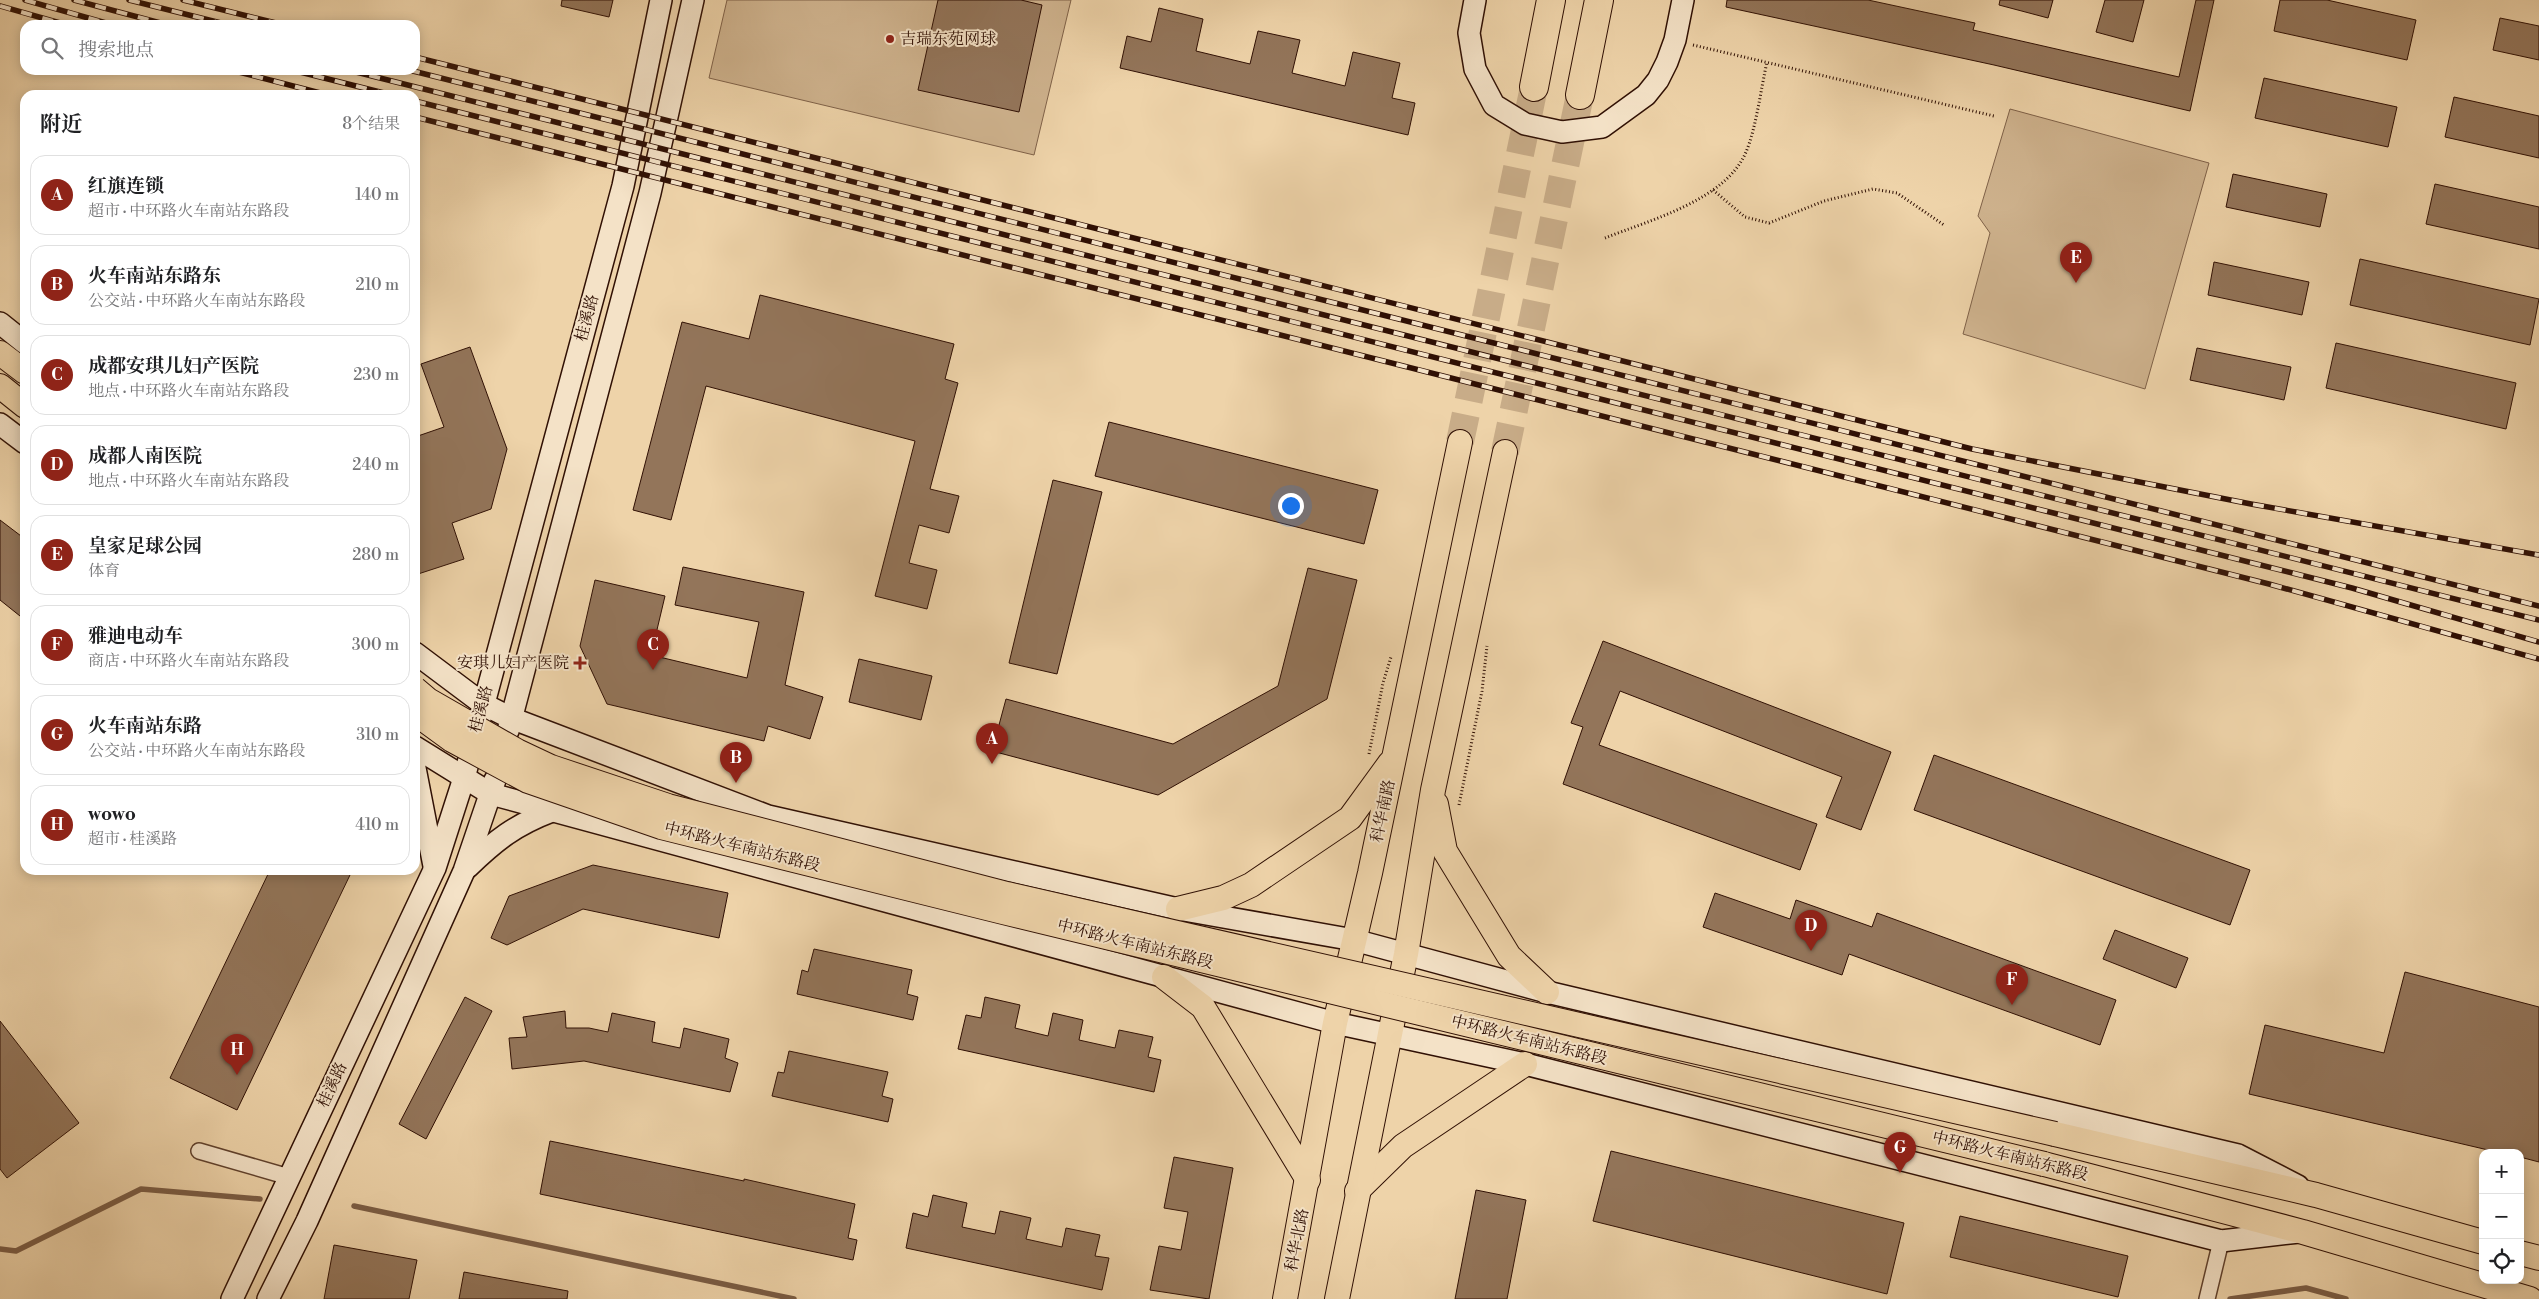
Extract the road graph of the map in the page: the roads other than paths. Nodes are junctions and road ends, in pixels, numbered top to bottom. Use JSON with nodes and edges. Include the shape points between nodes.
{"nodes":[{"id":1,"x":661,"y":0,"type":"edge"},
{"id":2,"x":693,"y":0,"type":"edge"},
{"id":3,"x":1475,"y":0,"type":"edge"},
{"id":4,"x":1551,"y":0,"type":"edge"},
{"id":5,"x":1599,"y":0,"type":"edge"},
{"id":6,"x":1682,"y":0,"type":"edge"},
{"id":7,"x":1534,"y":87,"type":"tunnel mouth"},
{"id":8,"x":1580,"y":95,"type":"tunnel mouth"},
{"id":9,"x":0,"y":324,"type":"edge"},
{"id":10,"x":20,"y":339,"type":"edge"},
{"id":11,"x":0,"y":353,"type":"edge"},
{"id":12,"x":20,"y":368,"type":"edge"},
{"id":13,"x":0,"y":386,"type":"edge"},
{"id":14,"x":20,"y":402,"type":"edge"},
{"id":15,"x":0,"y":424,"type":"edge"},
{"id":16,"x":20,"y":439,"type":"edge"},
{"id":17,"x":1460,"y":442,"type":"tunnel mouth"},
{"id":18,"x":1504,"y":452,"type":"tunnel mouth"},
{"id":19,"x":420,"y":657,"type":"edge"},
{"id":20,"x":420,"y":693,"type":"edge"},
{"id":21,"x":483,"y":704,"type":"junction"},
{"id":22,"x":420,"y":716,"type":"edge"},
{"id":23,"x":511,"y":718,"type":"junction"},
{"id":24,"x":420,"y":750,"type":"edge"},
{"id":25,"x":1395,"y":756,"type":"junction"},
{"id":26,"x":464,"y":778,"type":"junction"},
{"id":27,"x":1433,"y":790,"type":"junction"},
{"id":28,"x":420,"y":793,"type":"edge"},
{"id":29,"x":491,"y":794,"type":"junction"},
{"id":30,"x":552,"y":811,"type":"junction"},
{"id":31,"x":435,"y":868,"type":"junction"},
{"id":32,"x":464,"y":871,"type":"junction"},
{"id":33,"x":1178,"y":909,"type":"junction"},
{"id":34,"x":1354,"y":940,"type":"junction"},
{"id":35,"x":1406,"y":954,"type":"junction"},
{"id":36,"x":1164,"y":977,"type":"junction"},
{"id":37,"x":1547,"y":992,"type":"junction"},
{"id":38,"x":1335,"y":1023,"type":"junction"},
{"id":39,"x":1388,"y":1034,"type":"junction"},
{"id":40,"x":1524,"y":1064,"type":"junction"},
{"id":41,"x":198,"y":1151,"type":"dead end"},
{"id":42,"x":289,"y":1177,"type":"junction"},
{"id":43,"x":1308,"y":1180,"type":"junction"},
{"id":44,"x":1357,"y":1191,"type":"junction"},
{"id":45,"x":2316,"y":1195,"type":"junction"},
{"id":46,"x":2303,"y":1232,"type":"junction"},
{"id":47,"x":2221,"y":1241,"type":"junction"},
{"id":48,"x":2479,"y":1241,"type":"edge"},
{"id":49,"x":2524,"y":1254,"type":"edge"},
{"id":50,"x":2539,"y":1258,"type":"edge"},
{"id":51,"x":2208,"y":1294,"type":"edge"},
{"id":52,"x":232,"y":1299,"type":"edge"},
{"id":53,"x":268,"y":1299,"type":"edge"},
{"id":54,"x":1285,"y":1299,"type":"edge"},
{"id":55,"x":1337,"y":1299,"type":"edge"},
{"id":56,"x":2529,"y":1299,"type":"edge"}],
"edges":[{"from":1,"to":21,"type":"main road","name":"桂溪路","via":[[623,186]]},
{"from":2,"to":23,"type":"main road","name":"桂溪路","via":[[650,193]]},
{"from":3,"to":6,"type":"main road","via":[[1469,34],[1475,69],[1494,105],[1525,124],[1562,132],[1602,127],[1646,95],[1658,80],[1675,40]]},
{"from":4,"to":7,"type":"highway"},
{"from":5,"to":8,"type":"highway"},
{"from":9,"to":10,"type":"main road"},
{"from":11,"to":12,"type":"main road"},
{"from":13,"to":14,"type":"main road"},
{"from":15,"to":16,"type":"main road"},
{"from":17,"to":25,"type":"main road","name":"科华南路"},
{"from":18,"to":27,"type":"main road"},
{"from":19,"to":21,"type":"main road"},
{"from":20,"to":45,"type":"main road","name":"中环路火车南站东路段","bridge":true,"via":[[517,752],[551,767],[668,806],[1007,894]]},
{"from":21,"to":23,"type":"main road"},
{"from":21,"to":26,"type":"main road","name":"桂溪路"},
{"from":22,"to":46,"type":"main road","name":"中环路火车南站东路段","bridge":true,"via":[[452,740],[528,781],[671,830],[2044,1164]]},
{"from":23,"to":29,"type":"main road","name":"桂溪路"},
{"from":23,"to":33,"type":"main road","via":[[768,816]]},
{"from":24,"to":26,"type":"main road"},
{"from":25,"to":33,"type":"main road","via":[[1350,818],[1250,885],[1223,898]]},
{"from":25,"to":34,"type":"main road","name":"科华南路"},
{"from":26,"to":29,"type":"main road"},
{"from":26,"to":31,"type":"main road","name":"桂溪路"},
{"from":27,"to":35,"type":"main road"},
{"from":27,"to":37,"type":"main road","via":[[1445,850],[1509,956]]},
{"from":28,"to":31,"type":"main road"},
{"from":29,"to":30,"type":"main road"},
{"from":29,"to":32,"type":"main road","name":"桂溪路"},
{"from":30,"to":32,"type":"main road","via":[[529,820],[497,840]]},
{"from":30,"to":36,"type":"main road"},
{"from":31,"to":42,"type":"main road","name":"桂溪路"},
{"from":32,"to":53,"type":"main road","name":"桂溪路"},
{"from":33,"to":34,"type":"main road"},
{"from":34,"to":35,"type":"main road"},
{"from":34,"to":38,"type":"main road","name":"科华南路"},
{"from":35,"to":37,"type":"main road"},
{"from":35,"to":39,"type":"main road"},
{"from":36,"to":38,"type":"main road"},
{"from":36,"to":43,"type":"main road","via":[[1203,1007]]},
{"from":37,"to":45,"type":"main road","via":[[2238,1155]]},
{"from":38,"to":39,"type":"main road"},
{"from":38,"to":43,"type":"main road","name":"科华南路"},
{"from":39,"to":40,"type":"main road"},
{"from":39,"to":44,"type":"main road"},
{"from":40,"to":44,"type":"main road","via":[[1404,1146]]},
{"from":40,"to":47,"type":"main road"},
{"from":41,"to":42,"type":"street"},
{"from":42,"to":52,"type":"main road","name":"桂溪路"},
{"from":43,"to":54,"type":"main road","name":"科华北路"},
{"from":44,"to":55,"type":"main road"},
{"from":45,"to":48,"type":"main road","name":"中环路火车南站东路段"},
{"from":46,"to":47,"type":"main road"},
{"from":46,"to":56,"type":"main road","name":"中环路火车南站东路段"},
{"from":47,"to":51,"type":"street"},
{"from":49,"to":50,"type":"main road"}]}
